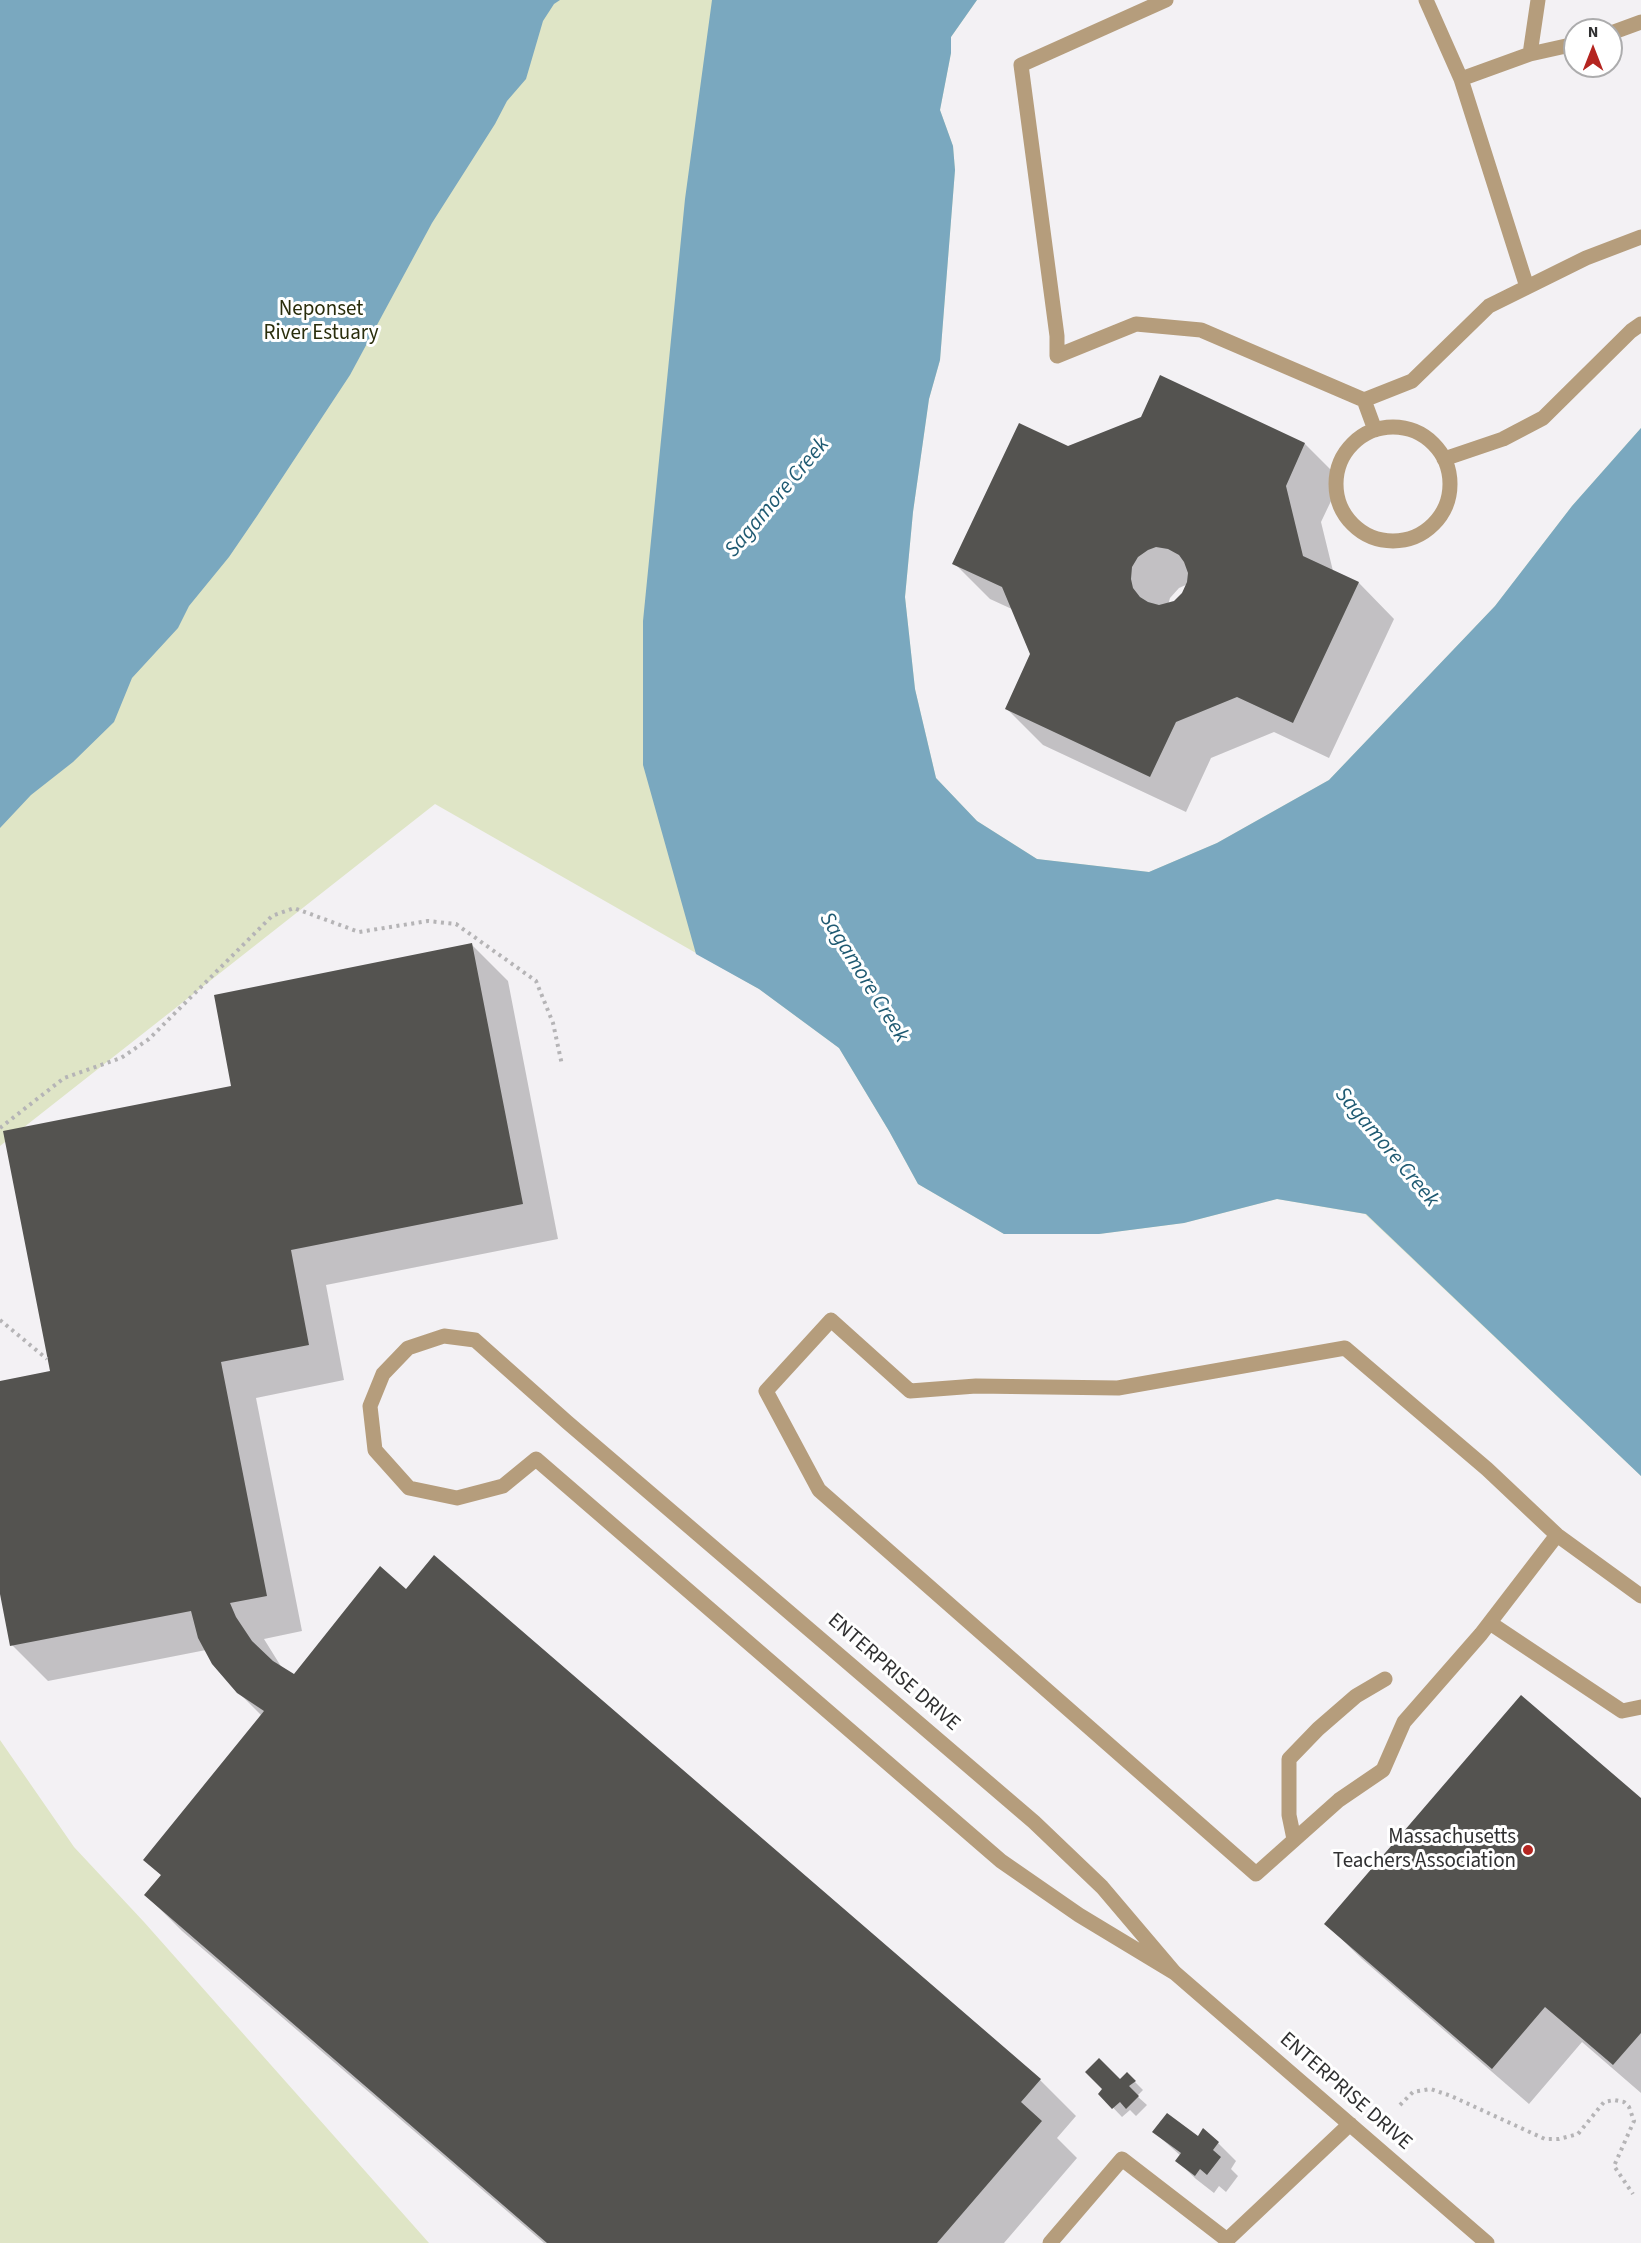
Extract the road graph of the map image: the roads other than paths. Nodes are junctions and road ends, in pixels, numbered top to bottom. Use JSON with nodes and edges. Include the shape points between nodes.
{"nodes":[{"id":1,"x":1166,"y":0,"type":"edge"},
{"id":2,"x":1426,"y":0,"type":"edge"},
{"id":3,"x":1538,"y":0,"type":"edge"},
{"id":4,"x":1641,"y":22,"type":"edge"},
{"id":5,"x":1623,"y":29,"type":"edge"},
{"id":6,"x":1563,"y":47,"type":"edge"},
{"id":7,"x":1530,"y":54,"type":"junction"},
{"id":8,"x":1461,"y":79,"type":"junction"},
{"id":9,"x":1641,"y":237,"type":"edge"},
{"id":10,"x":1527,"y":287,"type":"junction"},
{"id":11,"x":1641,"y":324,"type":"edge"},
{"id":12,"x":1364,"y":400,"type":"junction"},
{"id":13,"x":1375,"y":429,"type":"junction"},
{"id":14,"x":1444,"y":459,"type":"junction"},
{"id":15,"x":1557,"y":1535,"type":"junction"},
{"id":16,"x":1641,"y":1596,"type":"edge"},
{"id":17,"x":1490,"y":1623,"type":"junction"},
{"id":18,"x":1385,"y":1679,"type":"dead end"},
{"id":19,"x":1641,"y":1707,"type":"edge"},
{"id":20,"x":1294,"y":1839,"type":"junction"},
{"id":21,"x":1175,"y":1973,"type":"junction"},
{"id":22,"x":1350,"y":2124,"type":"junction"},
{"id":23,"x":1225,"y":2242,"type":"edge"},
{"id":24,"x":1050,"y":2243,"type":"edge"},
{"id":25,"x":1487,"y":2243,"type":"edge"}],
"edges":[{"from":1,"to":12,"type":"street","via":[[1021,65],[1057,356],[1136,324],[1201,330]]},
{"from":2,"to":8,"type":"street"},
{"from":3,"to":7,"type":"street"},
{"from":4,"to":5,"type":"street"},
{"from":6,"to":7,"type":"street"},
{"from":7,"to":8,"type":"street"},
{"from":8,"to":10,"type":"street"},
{"from":9,"to":10,"type":"street"},
{"from":10,"to":12,"type":"street","via":[[1489,306],[1412,381]]},
{"from":11,"to":14,"type":"street","via":[[1543,418],[1503,439]]},
{"from":12,"to":13,"type":"street"},
{"from":13,"to":14,"type":"street","via":[[1407,428],[1435,445]]},
{"from":13,"to":14,"type":"street","via":[[1357,439],[1344,453],[1336,472],[1335,492],[1341,510],[1353,526],[1370,537],[1389,541],[1409,539],[1427,530],[1441,516],[1450,478]]},
{"from":15,"to":16,"type":"street"},
{"from":15,"to":17,"type":"street"},
{"from":15,"to":20,"type":"street","via":[[1487,1469],[1345,1348],[1118,1388],[976,1386],[910,1391],[831,1320],[766,1391],[819,1490],[1256,1874]]},
{"from":17,"to":19,"type":"street","via":[[1622,1711]]},
{"from":17,"to":20,"type":"street","via":[[1404,1722],[1383,1770],[1339,1800]]},
{"from":18,"to":20,"type":"street","via":[[1356,1696],[1289,1759],[1289,1815]]},
{"from":21,"to":21,"type":"street","name":"ENTERPRISE DRIVE","via":[[1102,1887],[1034,1822],[475,1340],[444,1336],[408,1348],[383,1374],[370,1406],[375,1450],[409,1488],[457,1498],[503,1486],[536,1459],[1001,1861],[1078,1915]]},
{"from":21,"to":22,"type":"street","name":"ENTERPRISE DRIVE"},
{"from":22,"to":23,"type":"street"},
{"from":22,"to":25,"type":"street","name":"ENTERPRISE DRIVE"},
{"from":23,"to":24,"type":"street","via":[[1122,2159]]}]}
